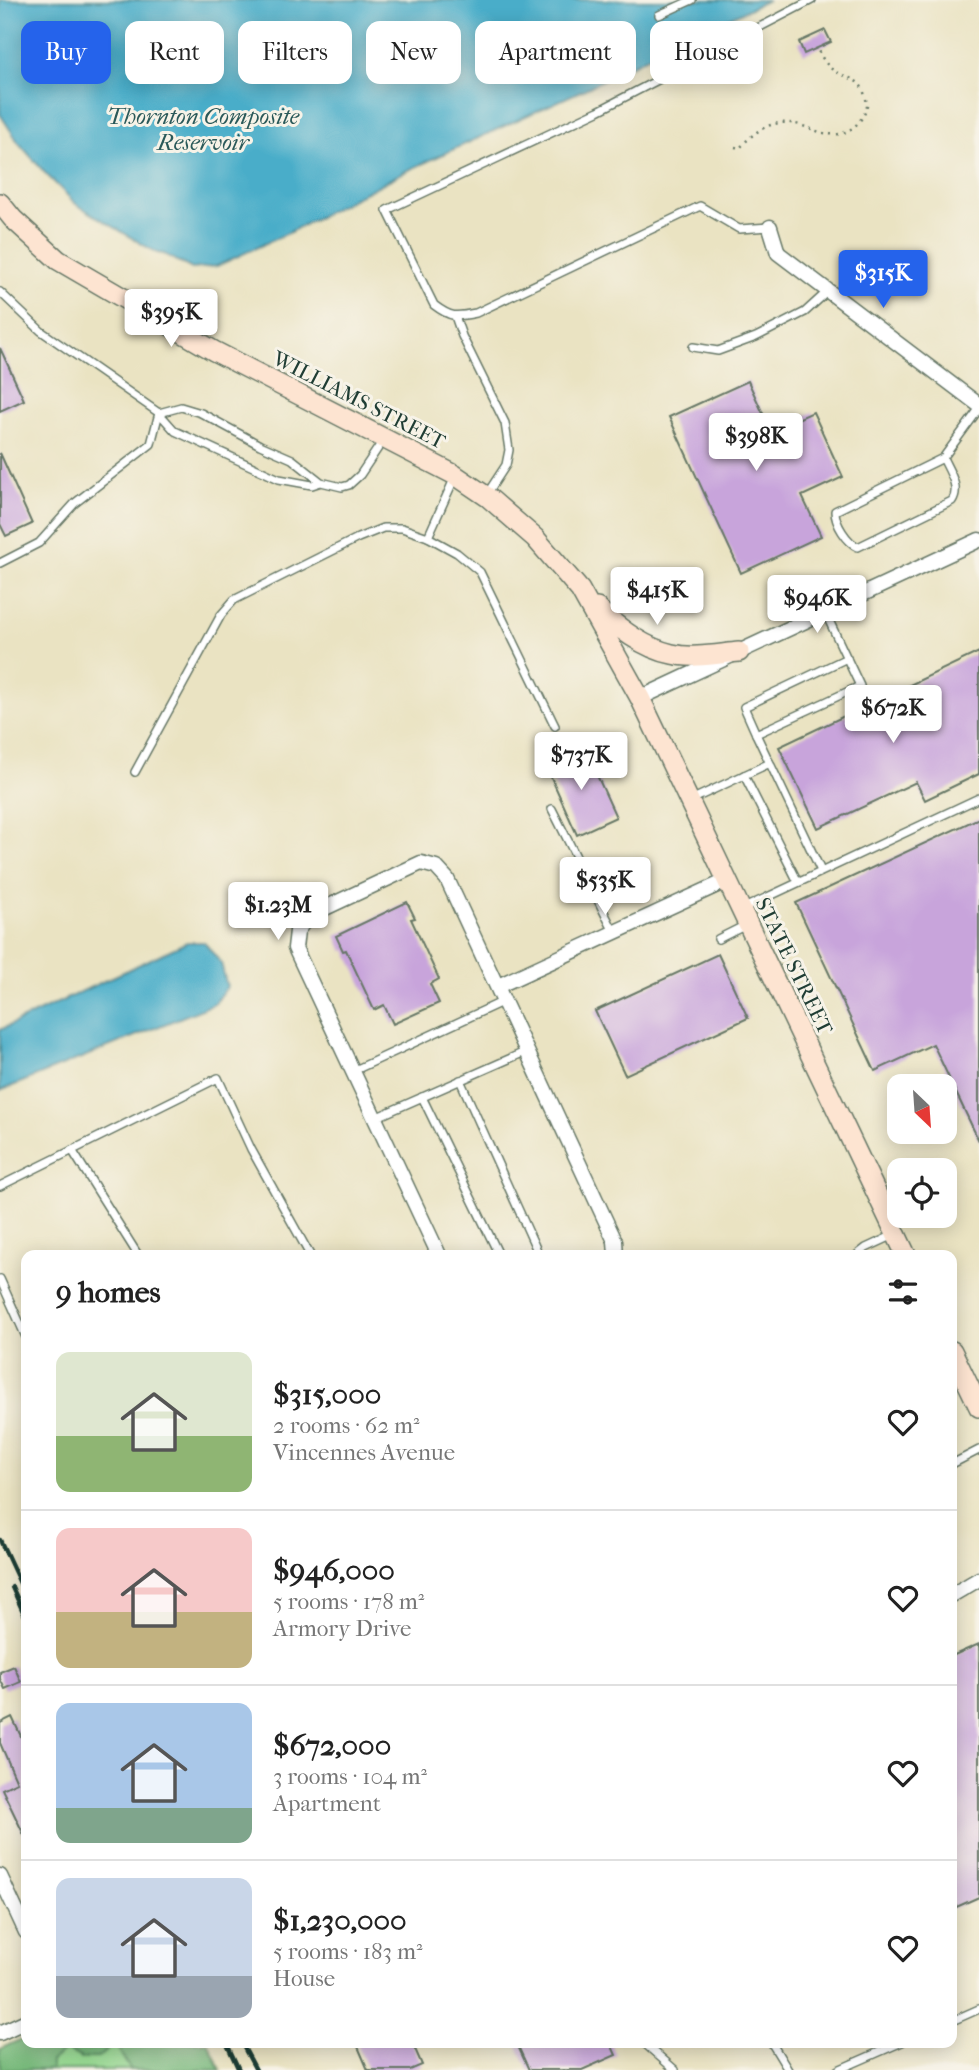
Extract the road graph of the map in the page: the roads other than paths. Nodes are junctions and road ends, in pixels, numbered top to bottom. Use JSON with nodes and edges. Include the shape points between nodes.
{"nodes":[{"id":1,"x":692,"y":0,"type":"edge"},
{"id":2,"x":812,"y":0,"type":"edge"},
{"id":3,"x":659,"y":15,"type":"dead end"},
{"id":4,"x":0,"y":203,"type":"edge"},
{"id":5,"x":770,"y":226,"type":"joint"},
{"id":6,"x":828,"y":290,"type":"junction"},
{"id":7,"x":0,"y":292,"type":"edge"},
{"id":8,"x":455,"y":316,"type":"junction"},
{"id":9,"x":692,"y":347,"type":"dead end"},
{"id":10,"x":979,"y":407,"type":"edge"},
{"id":11,"x":159,"y":413,"type":"junction"},
{"id":12,"x":384,"y":438,"type":"junction"},
{"id":13,"x":943,"y":458,"type":"junction"},
{"id":14,"x":455,"y":475,"type":"junction"},
{"id":15,"x":321,"y":482,"type":"junction"},
{"id":16,"x":485,"y":496,"type":"junction"},
{"id":17,"x":428,"y":537,"type":"junction"},
{"id":18,"x":979,"y":540,"type":"edge"},
{"id":19,"x":0,"y":563,"type":"edge"},
{"id":20,"x":580,"y":590,"type":"junction"},
{"id":21,"x":825,"y":612,"type":"junction"},
{"id":22,"x":739,"y":652,"type":"junction"},
{"id":23,"x":847,"y":658,"type":"junction"},
{"id":24,"x":640,"y":698,"type":"junction"},
{"id":25,"x":555,"y":726,"type":"dead end"},
{"id":26,"x":756,"y":734,"type":"junction"},
{"id":27,"x":770,"y":763,"type":"junction"},
{"id":28,"x":135,"y":772,"type":"dead end"},
{"id":29,"x":744,"y":775,"type":"junction"},
{"id":30,"x":979,"y":798,"type":"edge"},
{"id":31,"x":690,"y":800,"type":"junction"},
{"id":32,"x":552,"y":809,"type":"dead end"},
{"id":33,"x":821,"y":871,"type":"junction"},
{"id":34,"x":728,"y":880,"type":"junction"},
{"id":35,"x":798,"y":882,"type":"junction"},
{"id":36,"x":745,"y":917,"type":"junction"},
{"id":37,"x":614,"y":932,"type":"junction"},
{"id":38,"x":718,"y":939,"type":"dead end"},
{"id":39,"x":498,"y":986,"type":"junction"},
{"id":40,"x":505,"y":1001,"type":"junction"},
{"id":41,"x":527,"y":1050,"type":"junction"},
{"id":42,"x":353,"y":1071,"type":"junction"},
{"id":43,"x":460,"y":1080,"type":"junction"},
{"id":44,"x":422,"y":1097,"type":"junction"},
{"id":45,"x":375,"y":1118,"type":"junction"},
{"id":46,"x":72,"y":1150,"type":"junction"},
{"id":47,"x":0,"y":1186,"type":"edge"},
{"id":48,"x":897,"y":1234,"type":"junction"},
{"id":49,"x":135,"y":1250,"type":"edge"},
{"id":50,"x":307,"y":1250,"type":"edge"},
{"id":51,"x":437,"y":1250,"type":"edge"},
{"id":52,"x":497,"y":1250,"type":"edge"},
{"id":53,"x":537,"y":1250,"type":"edge"},
{"id":54,"x":616,"y":1250,"type":"edge"},
{"id":55,"x":863,"y":1250,"type":"edge"},
{"id":56,"x":904,"y":1250,"type":"edge"},
{"id":57,"x":0,"y":1279,"type":"edge"},
{"id":58,"x":21,"y":1326,"type":"edge"},
{"id":59,"x":957,"y":1361,"type":"edge"},
{"id":60,"x":979,"y":1407,"type":"edge"},
{"id":61,"x":979,"y":1450,"type":"edge"},
{"id":62,"x":957,"y":1461,"type":"edge"},
{"id":63,"x":979,"y":1579,"type":"edge"},
{"id":64,"x":957,"y":1592,"type":"edge"},
{"id":65,"x":0,"y":1876,"type":"edge"},
{"id":66,"x":21,"y":1921,"type":"edge"},
{"id":67,"x":979,"y":2009,"type":"edge"},
{"id":68,"x":957,"y":2019,"type":"edge"},
{"id":69,"x":21,"y":2023,"type":"edge"},
{"id":70,"x":0,"y":2033,"type":"edge"},
{"id":71,"x":650,"y":2048,"type":"edge"},
{"id":72,"x":775,"y":2048,"type":"edge"},
{"id":73,"x":888,"y":2048,"type":"edge"},
{"id":74,"x":675,"y":2070,"type":"edge"},
{"id":75,"x":788,"y":2070,"type":"edge"},
{"id":76,"x":838,"y":2070,"type":"edge"}],
"edges":[{"from":1,"to":3,"type":"lane"},
{"from":2,"to":8,"type":"lane","via":[[598,111],[387,211],[434,306]]},
{"from":4,"to":12,"type":"street","name":"WILLIAMS STREET","via":[[58,260],[214,351]]},
{"from":5,"to":6,"type":"street","via":[[778,253]]},
{"from":5,"to":8,"type":"lane","via":[[739,229],[700,206],[476,313]]},
{"from":6,"to":9,"type":"lane","via":[[805,312],[755,337],[718,351]]},
{"from":6,"to":10,"type":"street"},
{"from":7,"to":11,"type":"lane","via":[[41,331]]},
{"from":8,"to":16,"type":"lane","via":[[505,424],[506,466]]},
{"from":10,"to":13,"type":"lane"},
{"from":11,"to":15,"type":"lane","via":[[174,431],[279,479],[312,485]]},
{"from":11,"to":15,"type":"lane","via":[[181,407],[201,413],[292,459]]},
{"from":11,"to":19,"type":"lane","via":[[152,444],[75,503],[39,543]]},
{"from":12,"to":14,"type":"street","name":"WILLIAMS STREET"},
{"from":12,"to":15,"type":"lane","via":[[349,485]]},
{"from":13,"to":13,"type":"lane","via":[[956,488],[952,501],[870,542],[858,547],[850,544],[835,511]]},
{"from":14,"to":16,"type":"street","name":"WILLIAMS STREET"},
{"from":14,"to":17,"type":"lane"},
{"from":16,"to":20,"type":"street","name":"WILLIAMS STREET","via":[[535,538]]},
{"from":17,"to":25,"type":"lane","via":[[480,572]]},
{"from":17,"to":28,"type":"lane","via":[[402,528],[383,528],[234,600],[221,615]]},
{"from":18,"to":21,"type":"street"},
{"from":20,"to":22,"type":"street","via":[[613,624],[671,654]]},
{"from":20,"to":24,"type":"street","name":"WILLIAMS STREET"},
{"from":21,"to":22,"type":"street"},
{"from":21,"to":23,"type":"lane"},
{"from":22,"to":24,"type":"street"},
{"from":23,"to":26,"type":"lane","via":[[744,707]]},
{"from":23,"to":26,"type":"lane","via":[[860,686]]},
{"from":24,"to":31,"type":"street","name":"STATE STREET"},
{"from":26,"to":27,"type":"lane"},
{"from":27,"to":29,"type":"lane"},
{"from":27,"to":33,"type":"lane"},
{"from":29,"to":31,"type":"lane"},
{"from":29,"to":35,"type":"lane"},
{"from":30,"to":33,"type":"lane"},
{"from":31,"to":34,"type":"street","name":"STATE STREET"},
{"from":32,"to":37,"type":"lane"},
{"from":33,"to":35,"type":"lane"},
{"from":34,"to":36,"type":"street","name":"STATE STREET"},
{"from":34,"to":37,"type":"street"},
{"from":35,"to":36,"type":"lane"},
{"from":36,"to":38,"type":"lane"},
{"from":36,"to":48,"type":"street","name":"STATE STREET"},
{"from":37,"to":39,"type":"street"},
{"from":39,"to":40,"type":"street"},
{"from":39,"to":42,"type":"street","via":[[447,879],[436,867],[421,863],[308,916],[297,931],[295,948]]},
{"from":40,"to":41,"type":"street"},
{"from":40,"to":42,"type":"lane"},
{"from":41,"to":43,"type":"lane"},
{"from":41,"to":54,"type":"street"},
{"from":42,"to":45,"type":"street"},
{"from":43,"to":44,"type":"lane"},
{"from":43,"to":53,"type":"lane"},
{"from":44,"to":45,"type":"lane"},
{"from":44,"to":52,"type":"lane"},
{"from":45,"to":51,"type":"street"},
{"from":46,"to":47,"type":"lane"},
{"from":46,"to":49,"type":"lane"},
{"from":46,"to":50,"type":"lane","via":[[218,1078],[251,1150]]},
{"from":48,"to":55,"type":"lane"},
{"from":48,"to":56,"type":"street","name":"STATE STREET"},
{"from":57,"to":58,"type":"lane"},
{"from":59,"to":60,"type":"street"},
{"from":61,"to":62,"type":"lane"},
{"from":63,"to":64,"type":"street"},
{"from":65,"to":66,"type":"street"},
{"from":67,"to":68,"type":"lane"},
{"from":69,"to":70,"type":"street"},
{"from":71,"to":74,"type":"lane"},
{"from":72,"to":75,"type":"lane"},
{"from":73,"to":76,"type":"lane"}]}
